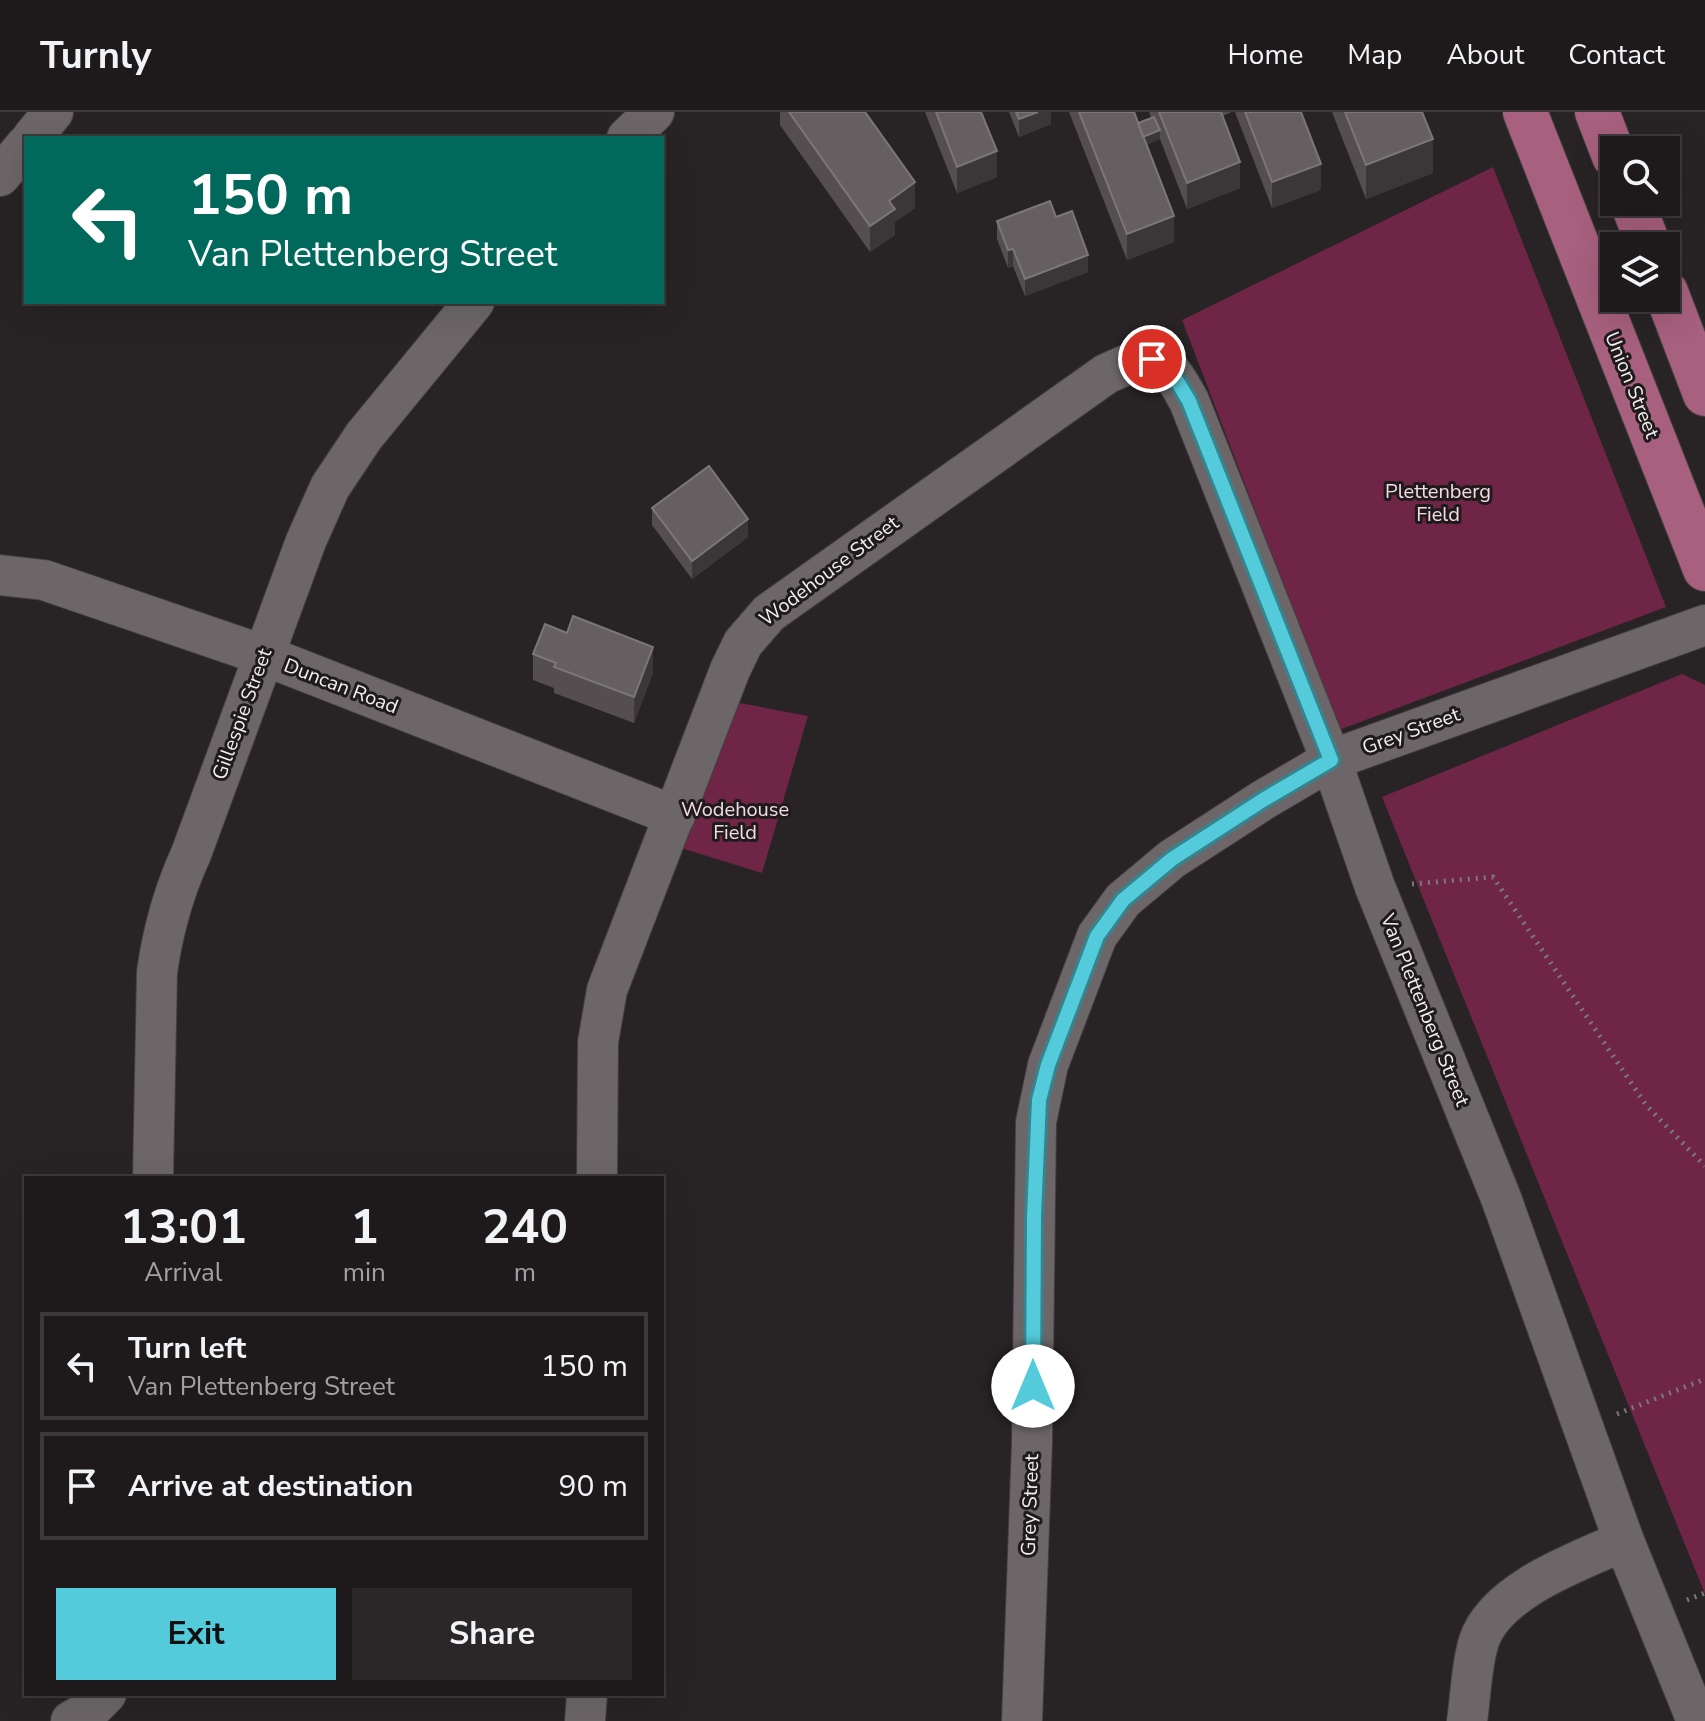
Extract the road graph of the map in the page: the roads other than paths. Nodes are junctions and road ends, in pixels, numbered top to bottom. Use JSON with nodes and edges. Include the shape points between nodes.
{"nodes":[{"id":1,"x":53,"y":112,"type":"edge"},
{"id":2,"x":654,"y":112,"type":"edge"},
{"id":3,"x":1525,"y":112,"type":"edge"},
{"id":4,"x":1597,"y":112,"type":"edge"},
{"id":5,"x":34,"y":136,"type":"edge"},
{"id":6,"x":629,"y":136,"type":"edge"},
{"id":7,"x":1606,"y":136,"type":"edge"},
{"id":8,"x":24,"y":147,"type":"edge"},
{"id":9,"x":0,"y":176,"type":"edge"},
{"id":10,"x":472,"y":304,"type":"edge"},
{"id":11,"x":1674,"y":312,"type":"edge"},
{"id":12,"x":1106,"y":374,"type":"joint"},
{"id":13,"x":1705,"y":394,"type":"edge"},
{"id":14,"x":1705,"y":569,"type":"edge"},
{"id":15,"x":0,"y":575,"type":"edge"},
{"id":16,"x":1705,"y":625,"type":"edge"},
{"id":17,"x":263,"y":655,"type":"junction"},
{"id":18,"x":1331,"y":760,"type":"junction"},
{"id":19,"x":675,"y":816,"type":"junction"},
{"id":20,"x":153,"y":1176,"type":"edge"},
{"id":21,"x":597,"y":1176,"type":"edge"},
{"id":22,"x":1624,"y":1541,"type":"junction"},
{"id":23,"x":104,"y":1696,"type":"edge"},
{"id":24,"x":587,"y":1696,"type":"edge"},
{"id":25,"x":71,"y":1721,"type":"edge"},
{"id":26,"x":585,"y":1721,"type":"edge"},
{"id":27,"x":1022,"y":1721,"type":"edge"},
{"id":28,"x":1467,"y":1721,"type":"edge"},
{"id":29,"x":1697,"y":1721,"type":"edge"}],
"edges":[{"from":1,"to":5,"type":"street"},
{"from":2,"to":6,"type":"street"},
{"from":3,"to":14,"type":"main road","name":"Union Street"},
{"from":4,"to":7,"type":"main road"},
{"from":8,"to":9,"type":"street"},
{"from":10,"to":17,"type":"street","name":"Gillespie Street","via":[[364,436],[330,487]]},
{"from":11,"to":13,"type":"main road"},
{"from":12,"to":18,"type":"street","name":"Van Plettenberg Street","via":[[1152,359],[1179,383]]},
{"from":12,"to":19,"type":"street","name":"Wodehouse Street","via":[[860,545],[754,627],[730,670]]},
{"from":15,"to":17,"type":"street","name":"Duncan Road","via":[[44,580]]},
{"from":16,"to":18,"type":"street","name":"Grey Street"},
{"from":17,"to":19,"type":"street","name":"Duncan Road"},
{"from":17,"to":20,"type":"street","name":"Gillespie Street","via":[[162,939],[155,1014]]},
{"from":18,"to":22,"type":"street","name":"Van Plettenberg Street","via":[[1375,887],[1501,1198]]},
{"from":18,"to":27,"type":"street","name":"Grey Street","via":[[1172,859],[1123,900],[1097,936],[1048,1065],[1036,1122]]},
{"from":19,"to":21,"type":"street","name":"Wodehouse Street","via":[[607,990],[598,1042]]},
{"from":22,"to":28,"type":"street","via":[[1555,1572],[1496,1613],[1478,1643]]},
{"from":22,"to":29,"type":"street","name":"Van Plettenberg Street"},
{"from":23,"to":25,"type":"street"},
{"from":24,"to":26,"type":"street"}]}
